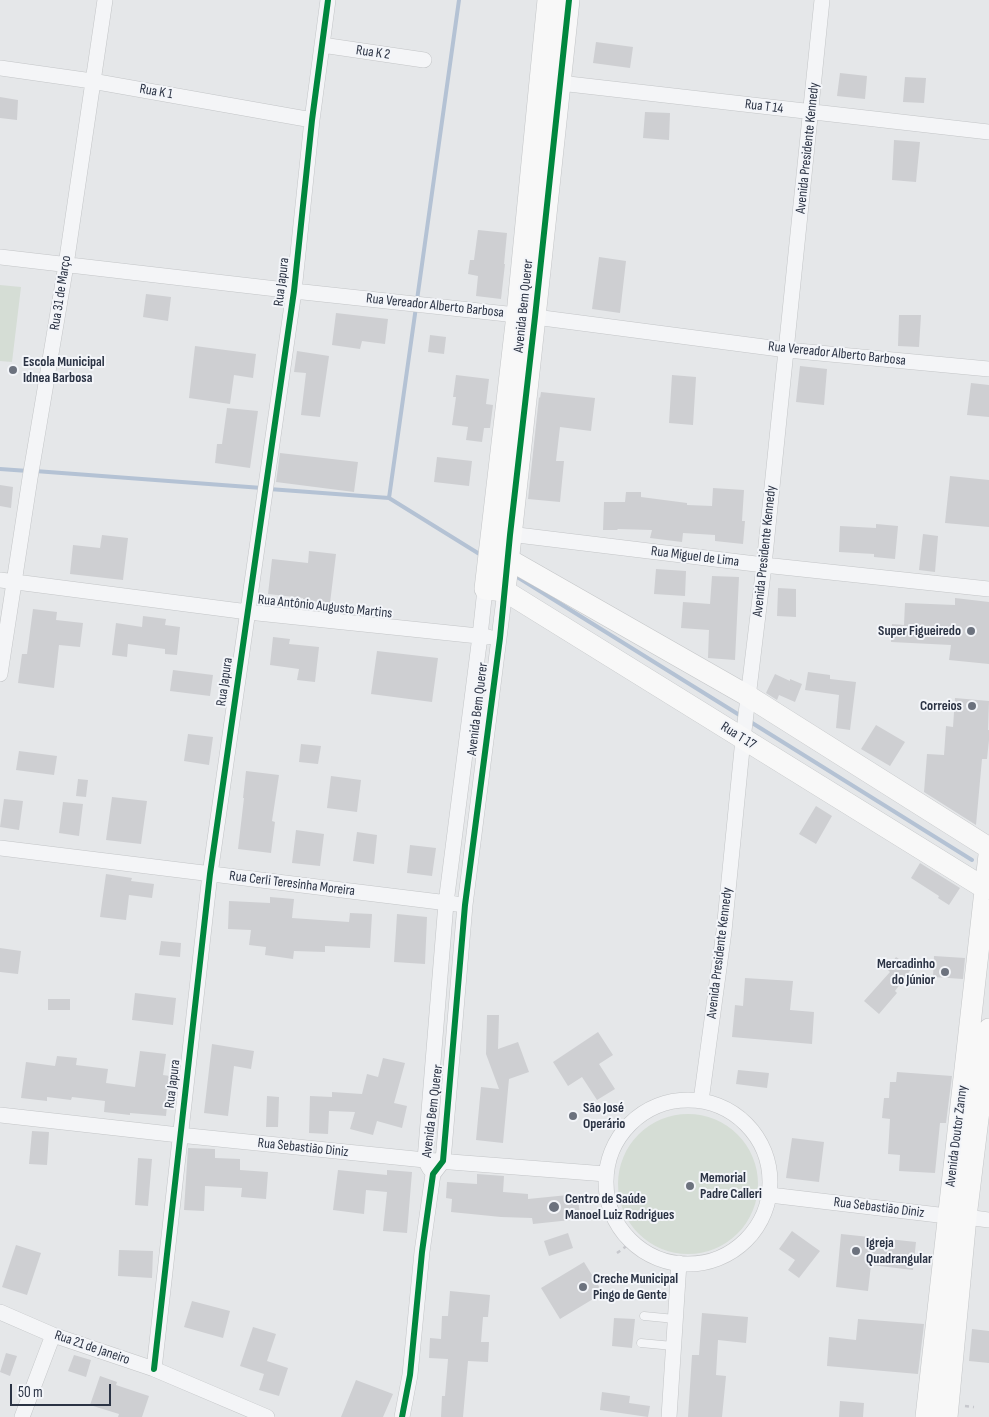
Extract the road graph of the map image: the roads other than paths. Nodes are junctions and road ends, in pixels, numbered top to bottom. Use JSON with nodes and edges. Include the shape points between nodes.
{"nodes":[{"id":1,"x":105,"y":0,"type":"edge"},
{"id":2,"x":328,"y":0,"type":"edge"},
{"id":3,"x":548,"y":0,"type":"edge"},
{"id":4,"x":569,"y":0,"type":"edge"},
{"id":5,"x":822,"y":0,"type":"edge"},
{"id":6,"x":322,"y":45,"type":"junction"},
{"id":7,"x":424,"y":60,"type":"dead end"},
{"id":8,"x":0,"y":68,"type":"edge"},
{"id":9,"x":92,"y":81,"type":"junction"},
{"id":10,"x":550,"y":82,"type":"junction"},
{"id":11,"x":811,"y":112,"type":"junction"},
{"id":12,"x":312,"y":120,"type":"junction"},
{"id":13,"x":989,"y":132,"type":"edge"},
{"id":14,"x":0,"y":257,"type":"edge"},
{"id":15,"x":66,"y":265,"type":"junction"},
{"id":16,"x":294,"y":291,"type":"junction"},
{"id":17,"x":526,"y":316,"type":"junction"},
{"id":18,"x":787,"y":350,"type":"junction"},
{"id":19,"x":989,"y":369,"type":"edge"},
{"id":20,"x":501,"y":533,"type":"junction"},
{"id":21,"x":498,"y":558,"type":"junction"},
{"id":22,"x":764,"y":565,"type":"junction"},
{"id":23,"x":7,"y":580,"type":"edge"},
{"id":24,"x":989,"y":589,"type":"edge"},
{"id":25,"x":495,"y":590,"type":"junction"},
{"id":26,"x":248,"y":612,"type":"junction"},
{"id":27,"x":480,"y":636,"type":"junction"},
{"id":28,"x":500,"y":638,"type":"junction"},
{"id":29,"x":0,"y":674,"type":"edge"},
{"id":30,"x":748,"y":696,"type":"junction"},
{"id":31,"x":743,"y":739,"type":"junction"},
{"id":32,"x":0,"y":848,"type":"edge"},
{"id":33,"x":989,"y":848,"type":"edge"},
{"id":34,"x":989,"y":855,"type":"edge"},
{"id":35,"x":210,"y":874,"type":"junction"},
{"id":36,"x":987,"y":889,"type":"edge"},
{"id":37,"x":446,"y":903,"type":"junction"},
{"id":38,"x":465,"y":906,"type":"junction"},
{"id":39,"x":989,"y":1029,"type":"edge"},
{"id":40,"x":701,"y":1101,"type":"junction"},
{"id":41,"x":0,"y":1115,"type":"edge"},
{"id":42,"x":180,"y":1135,"type":"junction"},
{"id":43,"x":425,"y":1160,"type":"junction"},
{"id":44,"x":443,"y":1161,"type":"junction"},
{"id":45,"x":433,"y":1174,"type":"junction"},
{"id":46,"x":606,"y":1174,"type":"junction"},
{"id":47,"x":770,"y":1196,"type":"junction"},
{"id":48,"x":957,"y":1216,"type":"junction"},
{"id":49,"x":989,"y":1220,"type":"edge"},
{"id":50,"x":679,"y":1263,"type":"junction"},
{"id":51,"x":0,"y":1312,"type":"edge"},
{"id":52,"x":644,"y":1316,"type":"dead end"},
{"id":53,"x":675,"y":1319,"type":"junction"},
{"id":54,"x":54,"y":1334,"type":"junction"},
{"id":55,"x":641,"y":1343,"type":"dead end"},
{"id":56,"x":673,"y":1346,"type":"junction"},
{"id":57,"x":154,"y":1369,"type":"junction"},
{"id":58,"x":22,"y":1417,"type":"edge"},
{"id":59,"x":267,"y":1417,"type":"edge"},
{"id":60,"x":402,"y":1417,"type":"edge"},
{"id":61,"x":669,"y":1417,"type":"edge"},
{"id":62,"x":926,"y":1417,"type":"edge"},
{"id":63,"x":947,"y":1417,"type":"edge"}],
"edges":[{"from":1,"to":9,"type":"street","name":"Rua 31 de Março"},
{"from":2,"to":6,"type":"street","name":"Rua Japura"},
{"from":3,"to":10,"type":"street","name":"Avenida Bem Querer"},
{"from":4,"to":10,"type":"street","name":"Avenida Bem Querer"},
{"from":5,"to":11,"type":"street","name":"Avenida Presidente Kennedy"},
{"from":6,"to":7,"type":"street","name":"Rua K 2"},
{"from":6,"to":12,"type":"street","name":"Rua Japura"},
{"from":8,"to":9,"type":"street","name":"Rua K 1"},
{"from":9,"to":12,"type":"street","name":"Rua K 1"},
{"from":9,"to":15,"type":"street","name":"Rua 31 de Março"},
{"from":10,"to":11,"type":"street","name":"Rua T 14"},
{"from":10,"to":17,"type":"street","name":"Avenida Bem Querer"},
{"from":11,"to":13,"type":"street","name":"Rua T 14"},
{"from":11,"to":18,"type":"street","name":"Avenida Presidente Kennedy"},
{"from":12,"to":16,"type":"street","name":"Rua Japura"},
{"from":14,"to":15,"type":"street","name":"Rua Vereador Alberto Barbosa"},
{"from":15,"to":16,"type":"street","name":"Rua Vereador Alberto Barbosa"},
{"from":15,"to":23,"type":"street","name":"Rua 31 de Março","via":[[31,471]]},
{"from":16,"to":17,"type":"street","name":"Rua Vereador Alberto Barbosa"},
{"from":16,"to":26,"type":"street","name":"Rua Japura"},
{"from":17,"to":18,"type":"street","name":"Rua Vereador Alberto Barbosa"},
{"from":17,"to":20,"type":"street","name":"Avenida Bem Querer"},
{"from":18,"to":19,"type":"street","name":"Rua Vereador Alberto Barbosa"},
{"from":18,"to":22,"type":"street","name":"Avenida Presidente Kennedy"},
{"from":20,"to":21,"type":"street","name":"Avenida Bem Querer"},
{"from":20,"to":22,"type":"street","name":"Rua Miguel de Lima"},
{"from":21,"to":25,"type":"street","name":"Avenida Bem Querer"},
{"from":21,"to":30,"type":"street"},
{"from":22,"to":24,"type":"street","name":"Rua Miguel de Lima"},
{"from":22,"to":30,"type":"street","name":"Avenida Presidente Kennedy"},
{"from":23,"to":26,"type":"street","name":"Rua Antônio Augusto Martins"},
{"from":23,"to":29,"type":"street","name":"Rua 31 de Março"},
{"from":25,"to":27,"type":"street","name":"Avenida Bem Querer"},
{"from":25,"to":28,"type":"street","name":"Avenida Bem Querer"},
{"from":25,"to":31,"type":"street","name":"Rua T 17"},
{"from":26,"to":27,"type":"street","name":"Rua Antônio Augusto Martins"},
{"from":26,"to":35,"type":"street","name":"Rua Japura"},
{"from":27,"to":28,"type":"street","name":"Rua Antônio Augusto Martins"},
{"from":27,"to":37,"type":"street","name":"Avenida Bem Querer"},
{"from":28,"to":38,"type":"street","name":"Avenida Bem Querer"},
{"from":30,"to":31,"type":"street","name":"Avenida Presidente Kennedy"},
{"from":30,"to":33,"type":"street"},
{"from":31,"to":36,"type":"street","name":"Rua T 17"},
{"from":31,"to":40,"type":"street","name":"Avenida Presidente Kennedy","via":[[724,931]]},
{"from":32,"to":35,"type":"street","name":"Rua Cerli Teresinha Moreira"},
{"from":34,"to":36,"type":"street","name":"Avenida Doutor Zanny"},
{"from":35,"to":37,"type":"street","name":"Rua Cerli Teresinha Moreira"},
{"from":35,"to":42,"type":"street","name":"Rua Japura"},
{"from":36,"to":48,"type":"street","name":"Avenida Doutor Zanny"},
{"from":37,"to":38,"type":"street","name":"Rua Cerli Teresinha Moreira"},
{"from":37,"to":43,"type":"street","name":"Avenida Bem Querer"},
{"from":38,"to":44,"type":"street","name":"Avenida Bem Querer"},
{"from":39,"to":48,"type":"street","name":"Avenida Doutor Zanny"},
{"from":40,"to":46,"type":"street","via":[[666,1103],[635,1120],[615,1144]]},
{"from":40,"to":47,"type":"street","via":[[729,1111],[752,1130],[768,1158]]},
{"from":41,"to":42,"type":"street","name":"Rua Sebastião Diniz"},
{"from":42,"to":43,"type":"street","name":"Rua Sebastião Diniz"},
{"from":42,"to":57,"type":"street","name":"Rua Japura"},
{"from":43,"to":44,"type":"street","name":"Rua Sebastião Diniz"},
{"from":43,"to":45,"type":"street","name":"Avenida Bem Querer"},
{"from":44,"to":45,"type":"street","name":"Avenida Bem Querer"},
{"from":44,"to":46,"type":"street","name":"Rua Sebastião Diniz"},
{"from":45,"to":60,"type":"street","name":"Avenida Bem Querer","via":[[410,1375]]},
{"from":46,"to":50,"type":"street","via":[[610,1208],[620,1228],[650,1255]]},
{"from":47,"to":48,"type":"street","name":"Rua Sebastião Diniz"},
{"from":47,"to":50,"type":"street","via":[[759,1223],[740,1246],[711,1261]]},
{"from":48,"to":49,"type":"street","name":"Rua Sebastião Diniz"},
{"from":48,"to":62,"type":"street","name":"Avenida Doutor Zanny"},
{"from":48,"to":63,"type":"street","name":"Avenida Doutor Zanny"},
{"from":50,"to":53,"type":"street"},
{"from":51,"to":54,"type":"street","name":"Rua 21 de Janeiro"},
{"from":52,"to":53,"type":"lane"},
{"from":53,"to":56,"type":"street"},
{"from":54,"to":57,"type":"street","name":"Rua 21 de Janeiro"},
{"from":54,"to":58,"type":"street"},
{"from":55,"to":56,"type":"lane"},
{"from":56,"to":61,"type":"street"},
{"from":57,"to":59,"type":"street","name":"Rua 21 de Janeiro"}]}
